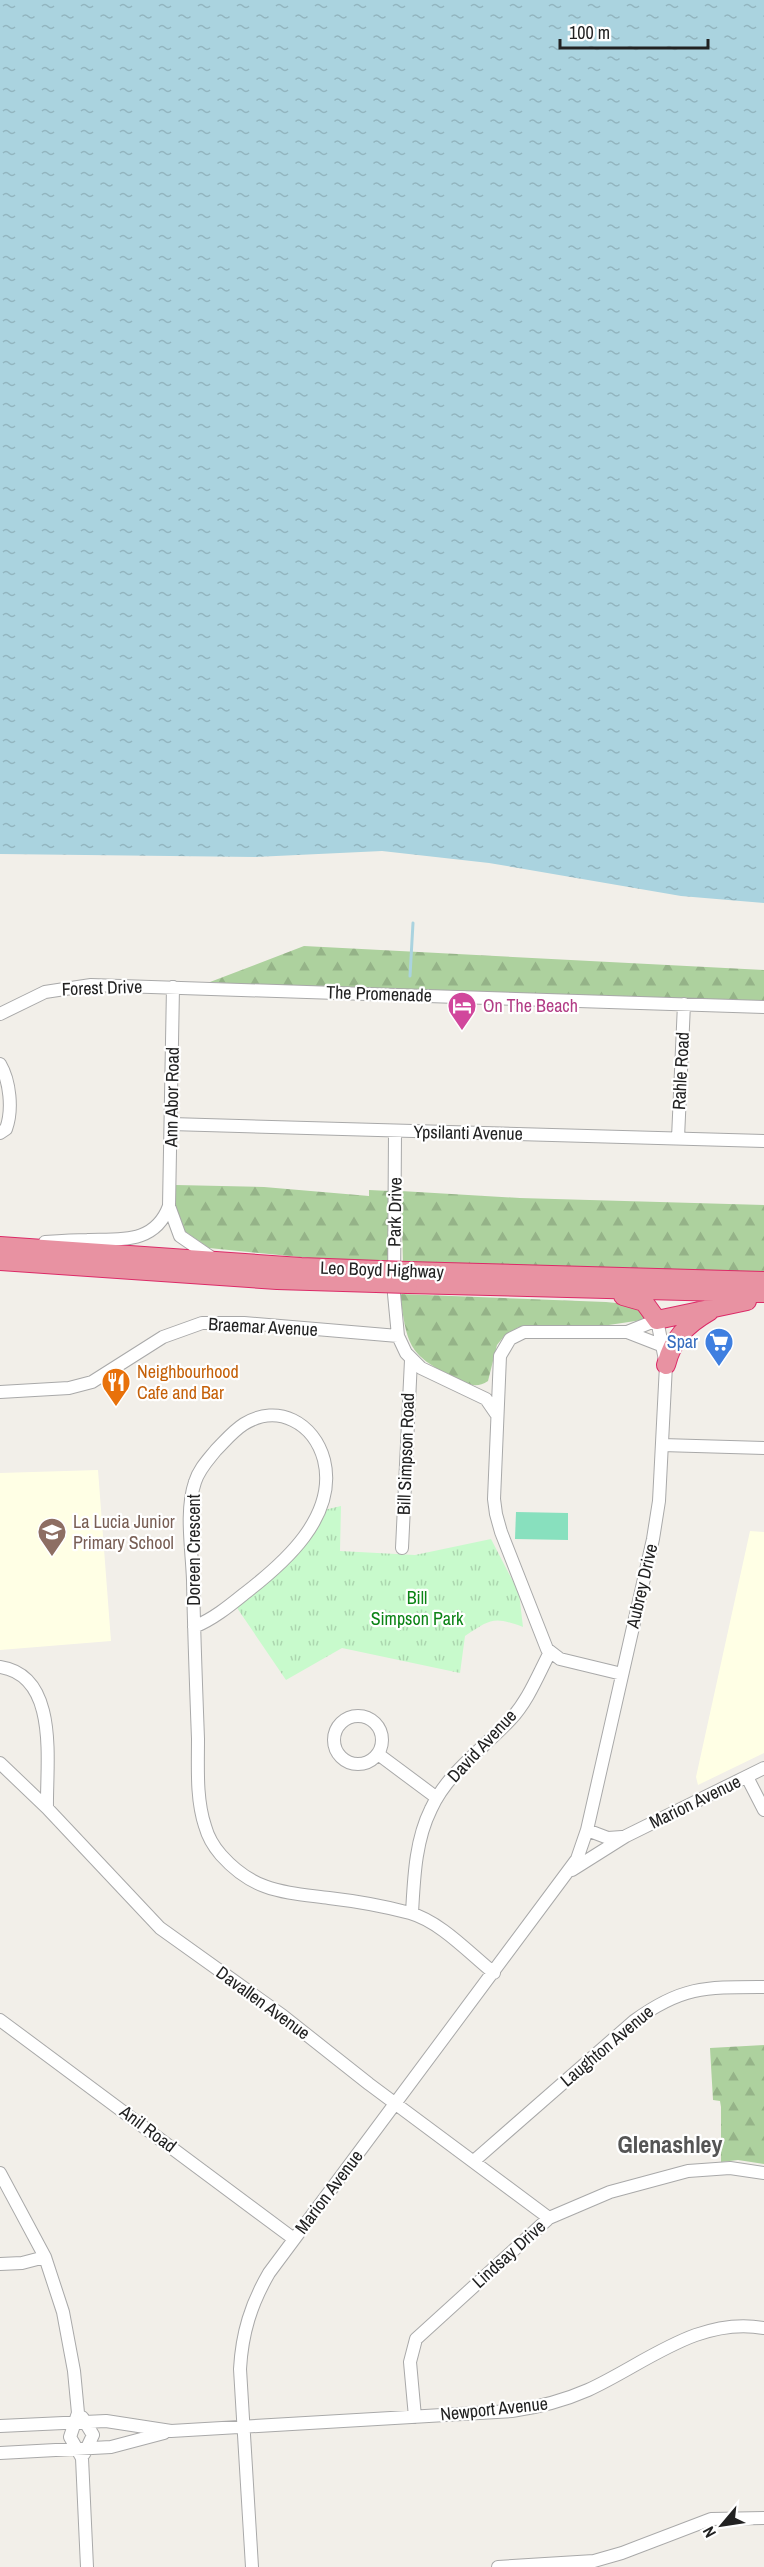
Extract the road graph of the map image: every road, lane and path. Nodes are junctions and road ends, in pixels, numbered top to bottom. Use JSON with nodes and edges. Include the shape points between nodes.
{"nodes":[{"id":1,"x":174,"y":987,"type":"junction"},
{"id":2,"x":684,"y":1004,"type":"junction"},
{"id":3,"x":764,"y":1007,"type":"edge"},
{"id":4,"x":0,"y":1014,"type":"edge"},
{"id":5,"x":0,"y":1064,"type":"edge"},
{"id":6,"x":171,"y":1124,"type":"junction"},
{"id":7,"x":395,"y":1131,"type":"junction"},
{"id":8,"x":0,"y":1133,"type":"edge"},
{"id":9,"x":678,"y":1138,"type":"junction"},
{"id":10,"x":764,"y":1141,"type":"edge"},
{"id":11,"x":169,"y":1206,"type":"junction"},
{"id":12,"x":0,"y":1245,"type":"edge"},
{"id":13,"x":0,"y":1261,"type":"edge"},
{"id":14,"x":218,"y":1262,"type":"junction"},
{"id":15,"x":378,"y":1277,"type":"junction"},
{"id":16,"x":408,"y":1278,"type":"junction"},
{"id":17,"x":764,"y":1281,"type":"edge"},
{"id":18,"x":602,"y":1290,"type":"junction"},
{"id":19,"x":764,"y":1293,"type":"edge"},
{"id":20,"x":764,"y":1299,"type":"edge"},
{"id":21,"x":737,"y":1302,"type":"junction"},
{"id":22,"x":657,"y":1320,"type":"junction"},
{"id":23,"x":627,"y":1332,"type":"junction"},
{"id":24,"x":398,"y":1336,"type":"junction"},
{"id":25,"x":663,"y":1346,"type":"junction"},
{"id":26,"x":411,"y":1360,"type":"junction"},
{"id":27,"x":666,"y":1365,"type":"junction"},
{"id":28,"x":500,"y":1375,"type":"junction"},
{"id":29,"x":0,"y":1392,"type":"edge"},
{"id":30,"x":475,"y":1393,"type":"junction"},
{"id":31,"x":497,"y":1416,"type":"junction"},
{"id":32,"x":662,"y":1445,"type":"junction"},
{"id":33,"x":764,"y":1448,"type":"edge"},
{"id":34,"x":402,"y":1548,"type":"dead end"},
{"id":35,"x":194,"y":1627,"type":"junction"},
{"id":36,"x":550,"y":1652,"type":"junction"},
{"id":37,"x":0,"y":1667,"type":"edge"},
{"id":38,"x":622,"y":1674,"type":"junction"},
{"id":39,"x":378,"y":1754,"type":"junction"},
{"id":40,"x":0,"y":1763,"type":"edge"},
{"id":41,"x":764,"y":1768,"type":"edge"},
{"id":42,"x":747,"y":1776,"type":"junction"},
{"id":43,"x":437,"y":1798,"type":"junction"},
{"id":44,"x":47,"y":1808,"type":"junction"},
{"id":45,"x":764,"y":1810,"type":"edge"},
{"id":46,"x":587,"y":1830,"type":"junction"},
{"id":47,"x":626,"y":1836,"type":"junction"},
{"id":48,"x":582,"y":1847,"type":"joint"},
{"id":49,"x":570,"y":1871,"type":"junction"},
{"id":50,"x":412,"y":1913,"type":"junction"},
{"id":51,"x":494,"y":1973,"type":"junction"},
{"id":52,"x":764,"y":1987,"type":"edge"},
{"id":53,"x":0,"y":2020,"type":"edge"},
{"id":54,"x":396,"y":2102,"type":"junction"},
{"id":55,"x":475,"y":2160,"type":"junction"},
{"id":56,"x":0,"y":2173,"type":"edge"},
{"id":57,"x":764,"y":2173,"type":"edge"},
{"id":58,"x":549,"y":2218,"type":"junction"},
{"id":59,"x":294,"y":2239,"type":"junction"},
{"id":60,"x":45,"y":2257,"type":"junction"},
{"id":61,"x":0,"y":2264,"type":"edge"},
{"id":62,"x":764,"y":2328,"type":"edge"},
{"id":63,"x":415,"y":2417,"type":"junction"},
{"id":64,"x":80,"y":2419,"type":"junction"},
{"id":65,"x":0,"y":2426,"type":"edge"},
{"id":66,"x":243,"y":2427,"type":"junction"},
{"id":67,"x":171,"y":2431,"type":"junction"},
{"id":68,"x":82,"y":2452,"type":"junction"},
{"id":69,"x":0,"y":2453,"type":"edge"},
{"id":70,"x":764,"y":2517,"type":"edge"},
{"id":71,"x":87,"y":2567,"type":"edge"},
{"id":72,"x":252,"y":2567,"type":"edge"},
{"id":73,"x":498,"y":2567,"type":"edge"}],
"edges":[{"from":1,"to":2,"type":"street","name":"The Promenade"},
{"from":1,"to":4,"type":"street","name":"Forest Drive","via":[[71,986],[37,995]]},
{"from":1,"to":6,"type":"street","name":"Ann Abor Road"},
{"from":2,"to":3,"type":"street","name":"The Promenade"},
{"from":2,"to":9,"type":"street","name":"Rahle Road"},
{"from":5,"to":8,"type":"street","via":[[9,1112],[6,1128]]},
{"from":6,"to":7,"type":"street","name":"Ypsilanti Avenue"},
{"from":6,"to":11,"type":"street","name":"Ann Abor Road"},
{"from":7,"to":9,"type":"street","name":"Ypsilanti Avenue"},
{"from":7,"to":24,"type":"street","name":"Park Drive","via":[[394,1294]]},
{"from":9,"to":10,"type":"street","name":"Ypsilanti Avenue"},
{"from":11,"to":12,"type":"street","via":[[156,1228],[135,1238]]},
{"from":11,"to":14,"type":"street","name":"Ann Abor Road","via":[[180,1236]]},
{"from":12,"to":14,"type":"highway","name":"Leo Boyd Highway"},
{"from":13,"to":15,"type":"highway","name":"Leo Boyd Highway","via":[[277,1280]]},
{"from":14,"to":15,"type":"highway","name":"Leo Boyd Highway"},
{"from":15,"to":16,"type":"highway","name":"Leo Boyd Highway","bridge":true},
{"from":16,"to":17,"type":"highway","name":"Leo Boyd Highway"},
{"from":16,"to":18,"type":"highway","name":"Leo Boyd Highway"},
{"from":18,"to":19,"type":"highway","name":"Leo Boyd Highway"},
{"from":18,"to":22,"type":"highway","via":[[644,1302]]},
{"from":20,"to":21,"type":"highway"},
{"from":21,"to":22,"type":"highway"},
{"from":21,"to":27,"type":"highway","via":[[710,1311],[687,1326],[671,1346]]},
{"from":22,"to":23,"type":"street"},
{"from":22,"to":25,"type":"street","name":"Aubrey Drive"},
{"from":23,"to":25,"type":"street"},
{"from":23,"to":28,"type":"street","via":[[524,1332],[510,1339],[502,1350]]},
{"from":24,"to":26,"type":"street","name":"Park Drive"},
{"from":24,"to":29,"type":"street","name":"Braemar Avenue","via":[[202,1323],[163,1338],[93,1382],[69,1388]]},
{"from":25,"to":27,"type":"street","name":"Aubrey Drive"},
{"from":26,"to":30,"type":"street","name":"Park Drive","via":[[429,1373]]},
{"from":26,"to":34,"type":"street","name":"Bill Simpson Road"},
{"from":27,"to":32,"type":"street","name":"Aubrey Drive"},
{"from":28,"to":30,"type":"street"},
{"from":28,"to":31,"type":"street"},
{"from":30,"to":31,"type":"street","name":"Park Drive","via":[[490,1402]]},
{"from":31,"to":36,"type":"street","via":[[496,1515]]},
{"from":32,"to":33,"type":"street"},
{"from":32,"to":38,"type":"street","name":"Aubrey Drive","via":[[657,1522]]},
{"from":35,"to":35,"type":"street","name":"Doreen Crescent","via":[[191,1500],[199,1473],[232,1433],[246,1423],[271,1415],[299,1422],[314,1438],[324,1462],[324,1491],[313,1524],[265,1578],[215,1617]]},
{"from":35,"to":50,"type":"street","name":"Doreen Crescent","via":[[199,1792],[205,1826],[218,1851],[250,1880],[270,1889]]},
{"from":36,"to":38,"type":"street","via":[[560,1659]]},
{"from":36,"to":43,"type":"street","name":"David Avenue","via":[[514,1715],[457,1770]]},
{"from":37,"to":44,"type":"street","via":[[25,1676],[40,1699],[45,1724]]},
{"from":38,"to":46,"type":"street","name":"Aubrey Drive"},
{"from":39,"to":39,"type":"street","via":[[362,1764],[344,1760],[334,1744],[338,1725],[354,1715],[373,1720],[383,1736]]},
{"from":39,"to":43,"type":"street"},
{"from":40,"to":44,"type":"street","name":"Davallen Avenue"},
{"from":41,"to":42,"type":"street","name":"Marion Avenue"},
{"from":42,"to":45,"type":"street"},
{"from":42,"to":47,"type":"street","name":"Marion Avenue"},
{"from":43,"to":50,"type":"street","name":"David Avenue","via":[[419,1845]]},
{"from":44,"to":54,"type":"street","name":"Davallen Avenue","via":[[160,1928]]},
{"from":46,"to":47,"type":"street","name":"Marion Avenue","via":[[608,1838]]},
{"from":46,"to":48,"type":"street","name":"Aubrey Drive"},
{"from":47,"to":49,"type":"street","name":"Marion Avenue"},
{"from":48,"to":49,"type":"street","name":"Marion Avenue"},
{"from":49,"to":51,"type":"street","name":"Marion Avenue"},
{"from":50,"to":51,"type":"street","name":"Doreen Crescent"},
{"from":51,"to":54,"type":"street","name":"Marion Avenue"},
{"from":52,"to":55,"type":"street","name":"Laughton Avenue","via":[[699,1988],[656,2005]]},
{"from":53,"to":59,"type":"street","name":"Anil Road"},
{"from":54,"to":55,"type":"street","name":"Davallen Avenue"},
{"from":54,"to":59,"type":"street","name":"Marion Avenue"},
{"from":55,"to":58,"type":"street","name":"Davallen Avenue"},
{"from":56,"to":60,"type":"street"},
{"from":57,"to":58,"type":"street","name":"Lindsay Drive","via":[[730,2168],[688,2171],[610,2192]]},
{"from":58,"to":63,"type":"street","name":"Lindsay Drive","via":[[417,2339],[410,2362]]},
{"from":59,"to":66,"type":"street","name":"Marion Avenue","via":[[269,2273],[248,2318],[240,2369]]},
{"from":60,"to":61,"type":"street"},
{"from":60,"to":64,"type":"street","via":[[69,2337]]},
{"from":62,"to":63,"type":"street","name":"Newport Avenue","via":[[730,2326],[708,2330],[545,2407]]},
{"from":63,"to":66,"type":"street","name":"Newport Avenue"},
{"from":64,"to":65,"type":"street"},
{"from":64,"to":67,"type":"street"},
{"from":64,"to":68,"type":"street","via":[[70,2437]]},
{"from":64,"to":68,"type":"street","via":[[93,2435]]},
{"from":66,"to":67,"type":"street","name":"Newport Avenue"},
{"from":66,"to":72,"type":"street","name":"Marion Avenue"},
{"from":67,"to":68,"type":"street"},
{"from":68,"to":69,"type":"street"},
{"from":68,"to":71,"type":"street"},
{"from":70,"to":73,"type":"street","via":[[711,2519],[600,2559]]}]}
